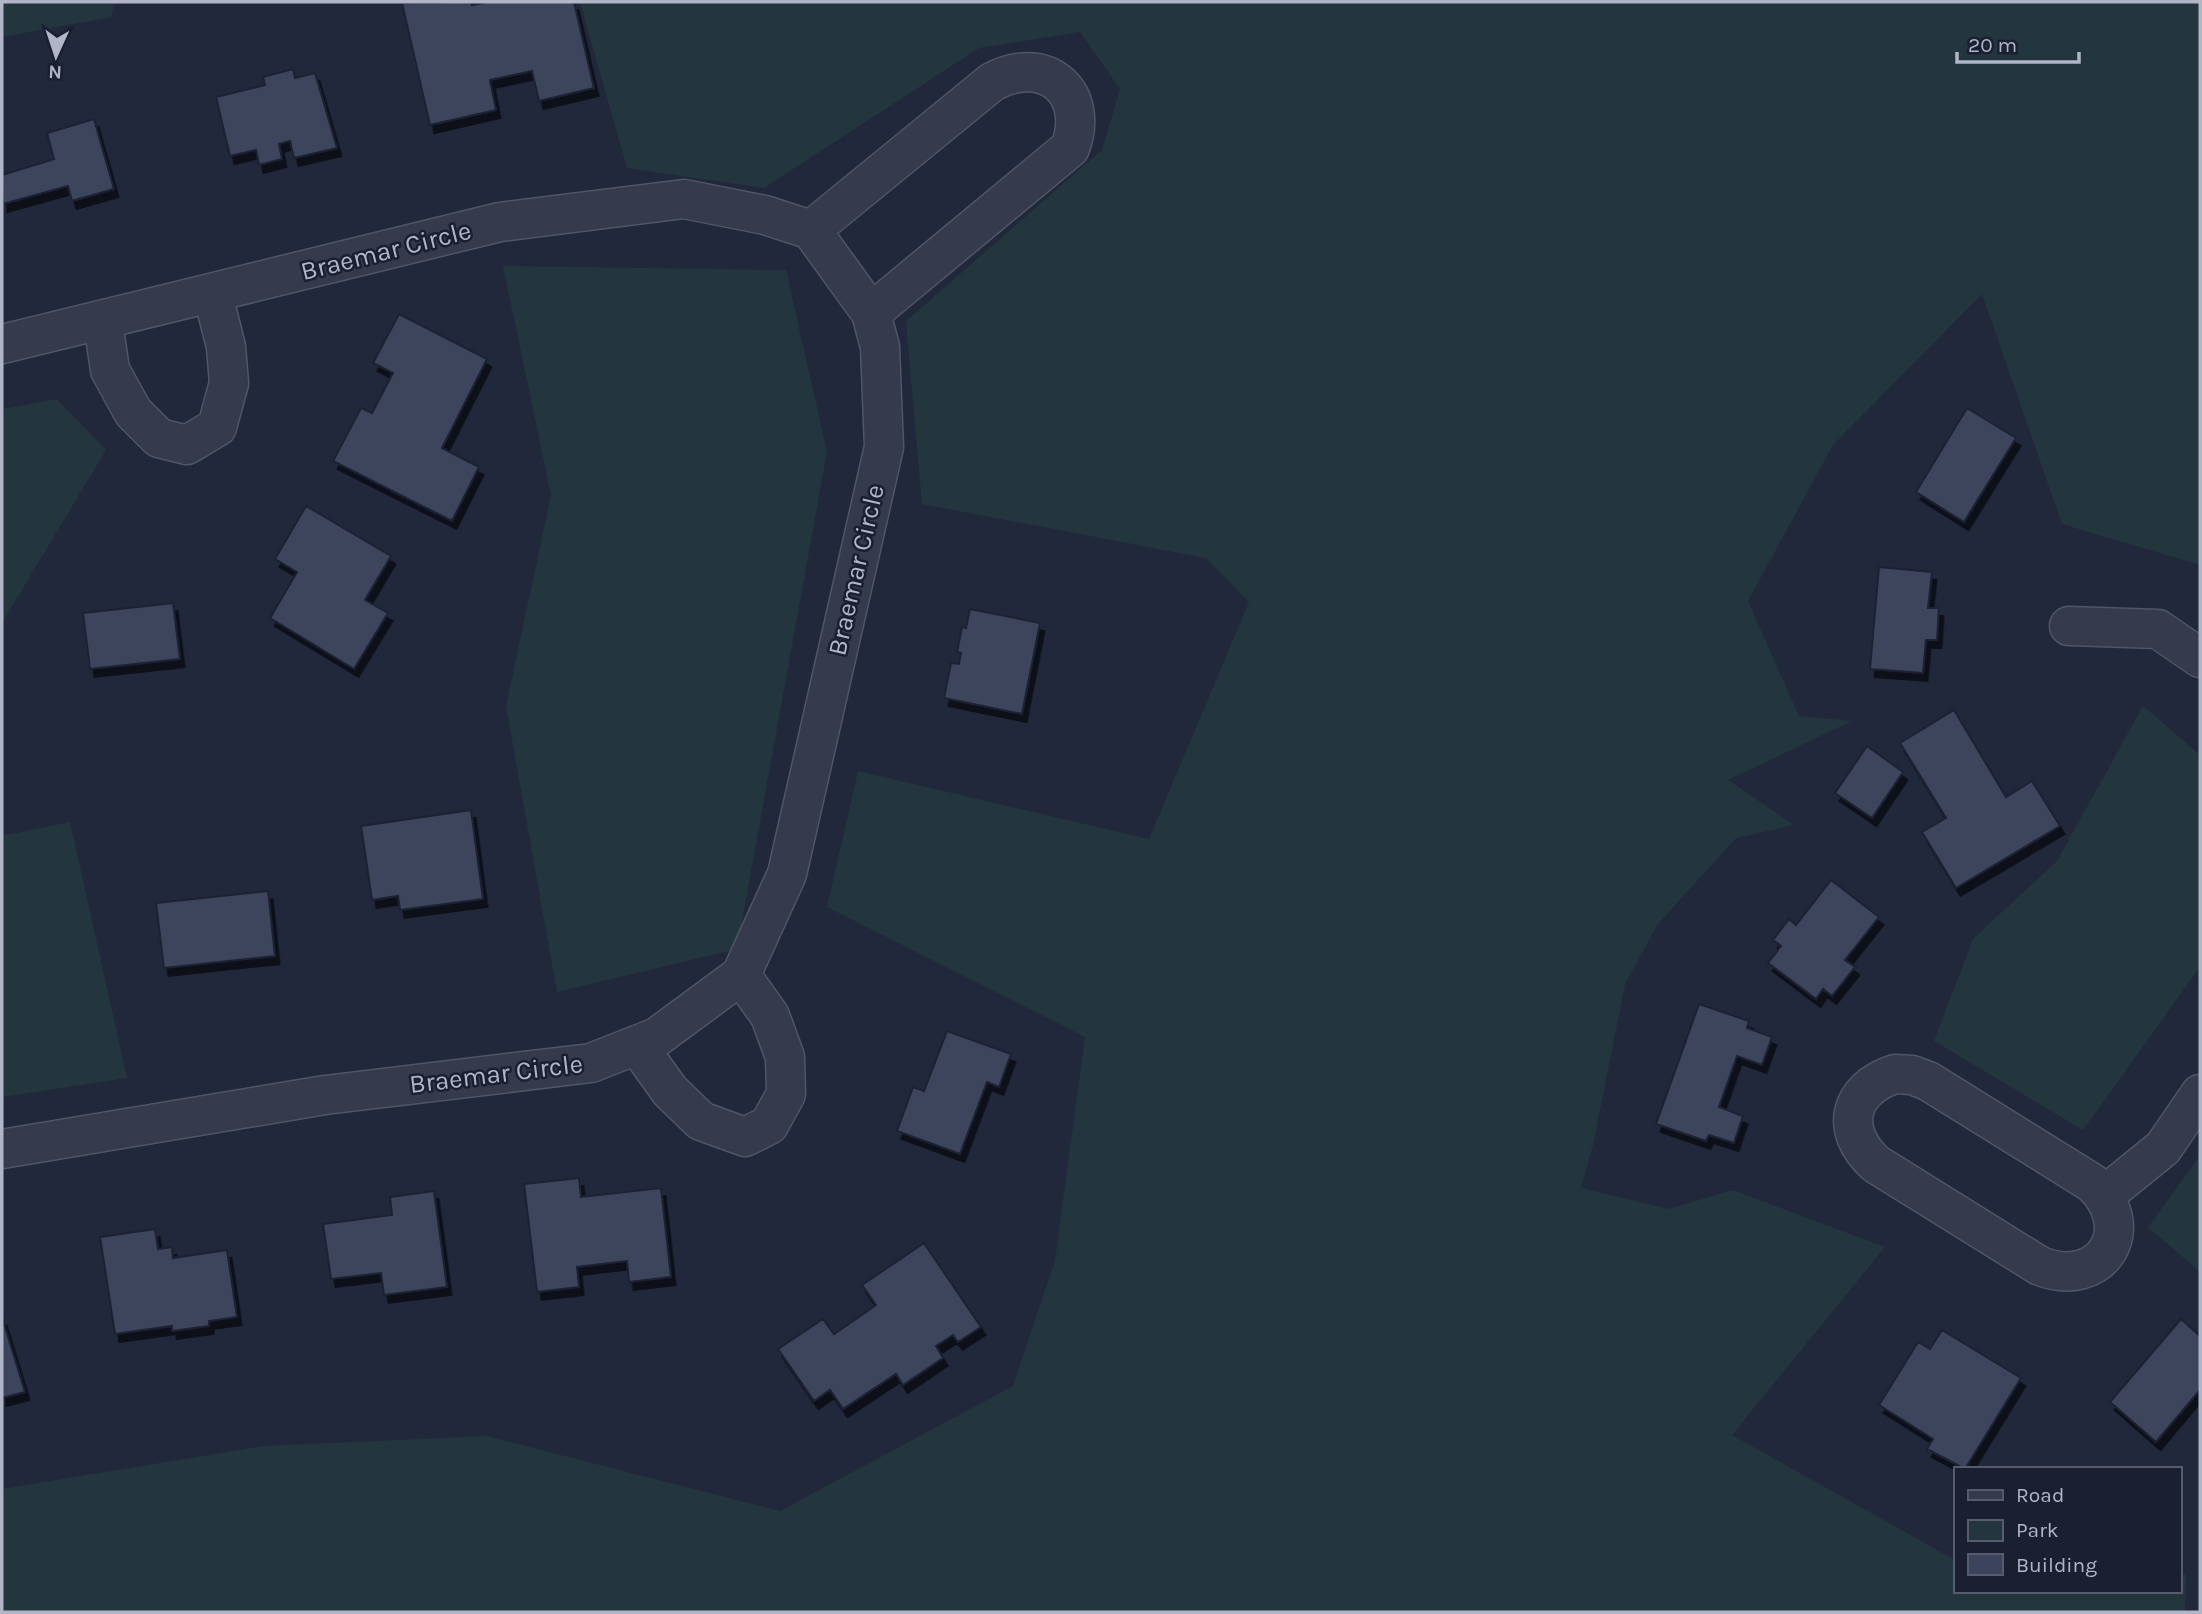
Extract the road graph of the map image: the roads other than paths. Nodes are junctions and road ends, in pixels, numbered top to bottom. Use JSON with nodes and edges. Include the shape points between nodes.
{"nodes":[{"id":1,"x":811,"y":230,"type":"junction"},
{"id":2,"x":213,"y":295,"type":"junction"},
{"id":3,"x":871,"y":313,"type":"junction"},
{"id":4,"x":103,"y":321,"type":"junction"},
{"id":5,"x":2,"y":344,"type":"edge"},
{"id":6,"x":2069,"y":626,"type":"dead end"},
{"id":7,"x":2200,"y":658,"type":"edge"},
{"id":8,"x":741,"y":975,"type":"junction"},
{"id":9,"x":637,"y":1045,"type":"junction"},
{"id":10,"x":2200,"y":1094,"type":"edge"},
{"id":11,"x":2,"y":1149,"type":"edge"},
{"id":12,"x":2105,"y":1195,"type":"junction"}],
"edges":[{"from":1,"to":2,"type":"street","name":"Braemar Circle","via":[[765,215],[684,199],[500,222]]},
{"from":1,"to":3,"type":"street","name":"Braemar Circle"},
{"from":1,"to":3,"type":"street","via":[[1008,73],[1026,70],[1043,74],[1059,82],[1070,97],[1076,113],[1070,148]]},
{"from":2,"to":4,"type":"street","name":"Braemar Circle"},
{"from":2,"to":4,"type":"street","via":[[229,383],[217,426],[187,445],[159,438],[133,412],[110,370]]},
{"from":3,"to":8,"type":"street","name":"Braemar Circle","via":[[880,347],[884,447],[788,874]]},
{"from":4,"to":5,"type":"street","name":"Braemar Circle"},
{"from":6,"to":7,"type":"street","via":[[2158,629]]},
{"from":8,"to":9,"type":"street","name":"Braemar Circle","via":[[657,1037]]},
{"from":8,"to":9,"type":"street","via":[[770,1016],[785,1057],[786,1094],[769,1125],[745,1137],[701,1121],[670,1091]]},
{"from":9,"to":11,"type":"street","name":"Braemar Circle","via":[[591,1063],[325,1095]]},
{"from":10,"to":12,"type":"street","via":[[2163,1148]]},
{"from":12,"to":12,"type":"street","via":[[2115,1226],[2103,1257],[2089,1268],[2056,1272],[1876,1164],[1856,1138],[1853,1120],[1857,1104],[1865,1090],[1879,1080],[1912,1074]]}]}
